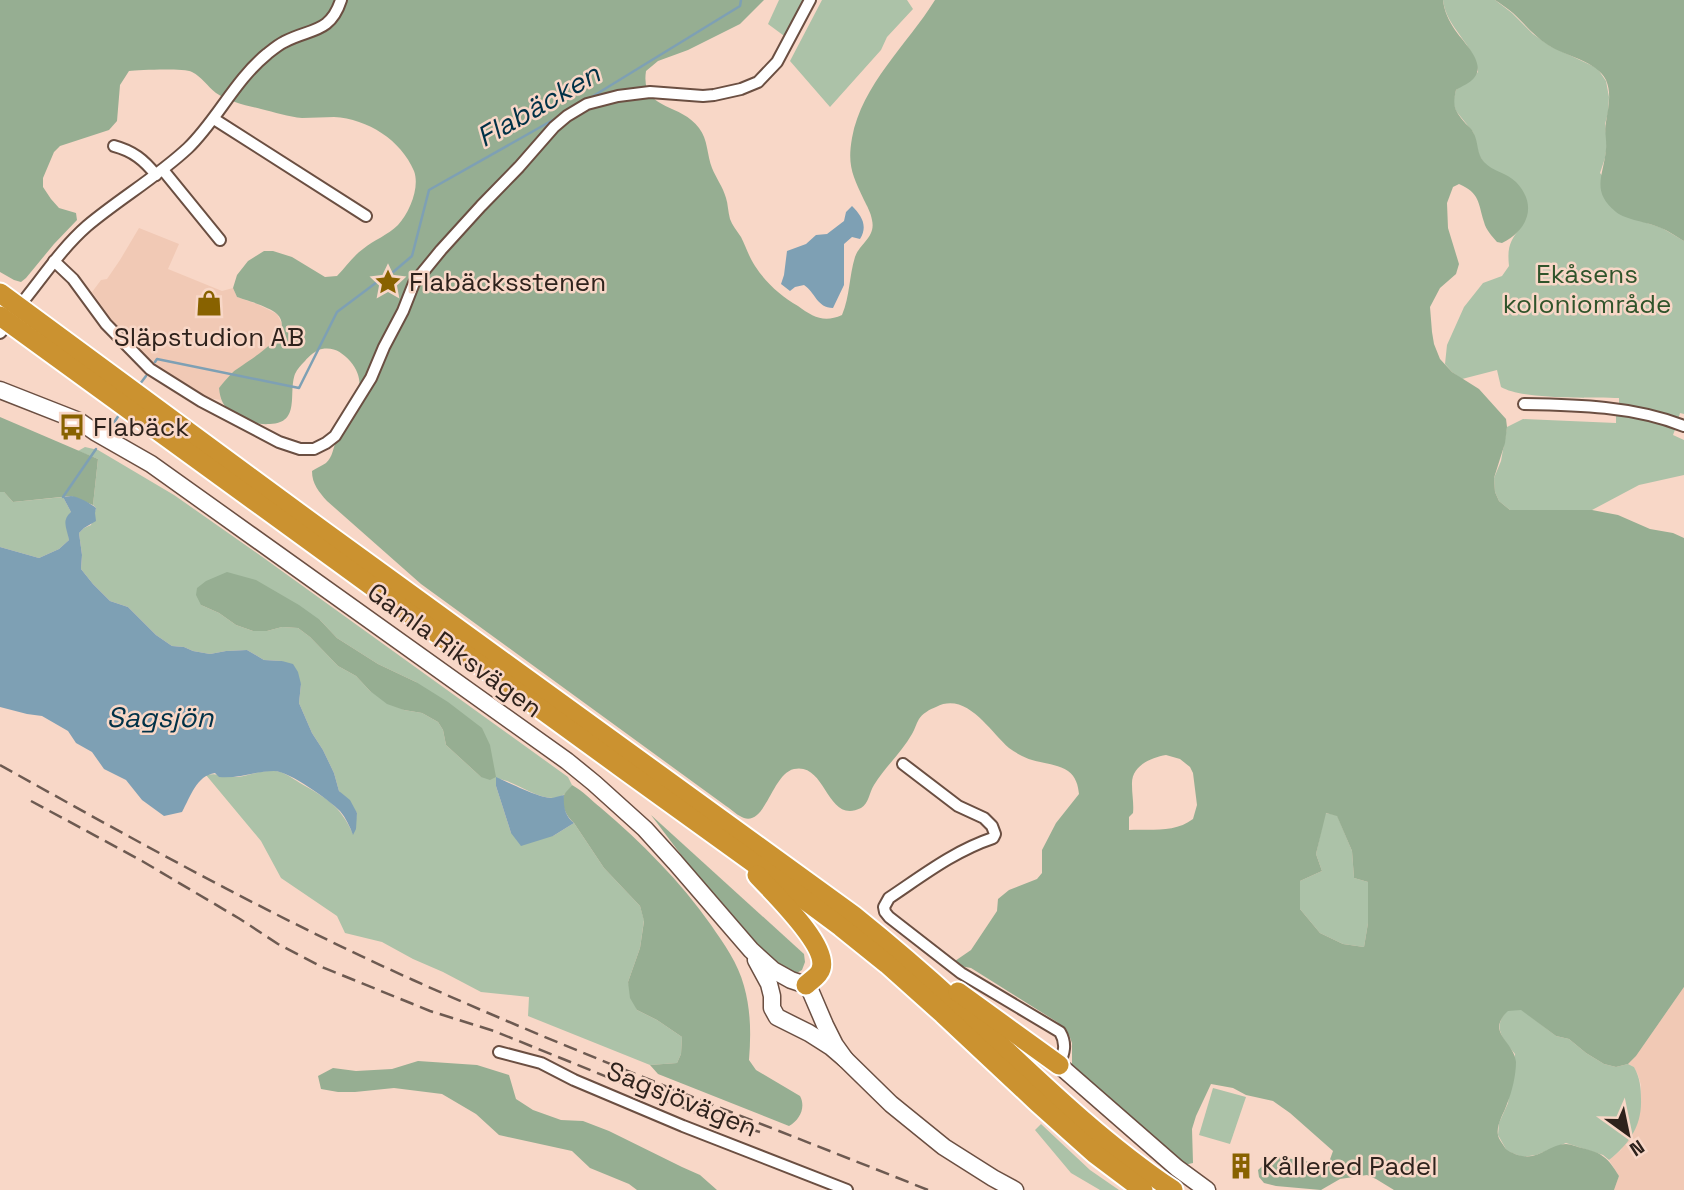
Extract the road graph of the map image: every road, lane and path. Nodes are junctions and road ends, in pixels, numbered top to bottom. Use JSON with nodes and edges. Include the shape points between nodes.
{"nodes":[{"id":1,"x":341,"y":0,"type":"edge"},
{"id":2,"x":810,"y":0,"type":"edge"},
{"id":3,"x":214,"y":119,"type":"junction"},
{"id":4,"x":114,"y":146,"type":"dead end"},
{"id":5,"x":160,"y":172,"type":"junction"},
{"id":6,"x":366,"y":216,"type":"dead end"},
{"id":7,"x":220,"y":240,"type":"dead end"},
{"id":8,"x":54,"y":261,"type":"junction"},
{"id":9,"x":0,"y":293,"type":"edge"},
{"id":10,"x":25,"y":299,"type":"dead end"},
{"id":11,"x":1,"y":327,"type":"edge"},
{"id":12,"x":0,"y":390,"type":"edge"},
{"id":13,"x":0,"y":401,"type":"edge"},
{"id":14,"x":1524,"y":404,"type":"dead end"},
{"id":15,"x":1684,"y":426,"type":"edge"},
{"id":16,"x":95,"y":432,"type":"junction"},
{"id":17,"x":903,"y":764,"type":"dead end"},
{"id":18,"x":727,"y":844,"type":"junction"},
{"id":19,"x":751,"y":950,"type":"junction"},
{"id":20,"x":897,"y":951,"type":"junction"},
{"id":21,"x":798,"y":982,"type":"junction"},
{"id":22,"x":772,"y":996,"type":"junction"},
{"id":23,"x":499,"y":1052,"type":"dead end"},
{"id":24,"x":845,"y":1059,"type":"junction"},
{"id":25,"x":1059,"y":1065,"type":"junction"},
{"id":26,"x":847,"y":1190,"type":"edge"},
{"id":27,"x":1015,"y":1190,"type":"edge"},
{"id":28,"x":1143,"y":1190,"type":"edge"},
{"id":29,"x":1172,"y":1190,"type":"edge"},
{"id":30,"x":1207,"y":1190,"type":"edge"}],
"edges":[{"from":1,"to":3,"type":"street","via":[[325,25],[284,42],[262,58]]},
{"from":2,"to":8,"type":"street","via":[[777,62],[758,82],[703,96],[658,92],[618,96],[587,104],[554,127],[414,284],[371,378],[335,436],[320,447],[300,449],[279,442],[150,369]]},
{"from":3,"to":5,"type":"street"},
{"from":3,"to":6,"type":"street"},
{"from":4,"to":5,"type":"street"},
{"from":5,"to":7,"type":"street"},
{"from":5,"to":8,"type":"street","via":[[85,228]]},
{"from":8,"to":10,"type":"street"},
{"from":9,"to":20,"type":"highway","via":[[808,881]]},
{"from":11,"to":18,"type":"highway"},
{"from":12,"to":16,"type":"street","name":"Gamla Riksvägen","via":[[79,421]]},
{"from":13,"to":16,"type":"street","name":"Gamla Riksvägen"},
{"from":14,"to":15,"type":"street","via":[[1617,409]]},
{"from":16,"to":19,"type":"street","name":"Gamla Riksvägen","via":[[200,497],[567,761],[645,829]]},
{"from":17,"to":25,"type":"street","via":[[958,806],[984,818],[995,835],[950,857],[888,898],[885,912],[961,973],[1060,1032],[1065,1048]]},
{"from":18,"to":21,"type":"highway","via":[[785,905],[819,950],[817,976]]},
{"from":18,"to":28,"type":"highway","via":[[887,964],[1037,1102]]},
{"from":19,"to":21,"type":"street","name":"Gamla Riksvägen","via":[[773,970]]},
{"from":19,"to":22,"type":"street","name":"Gamla Riksvägen"},
{"from":20,"to":25,"type":"highway"},
{"from":20,"to":29,"type":"highway","via":[[1049,1091]]},
{"from":21,"to":22,"type":"street","via":[[778,987]]},
{"from":21,"to":24,"type":"street","name":"Gamla Riksvägen","via":[[810,990]]},
{"from":22,"to":24,"type":"street","name":"Gamla Riksvägen","via":[[777,1017],[808,1032]]},
{"from":23,"to":26,"type":"street","name":"Sagsjövägen","via":[[541,1063],[683,1126]]},
{"from":24,"to":27,"type":"street","name":"Gamla Riksvägen","via":[[944,1147]]},
{"from":25,"to":30,"type":"street"}]}
